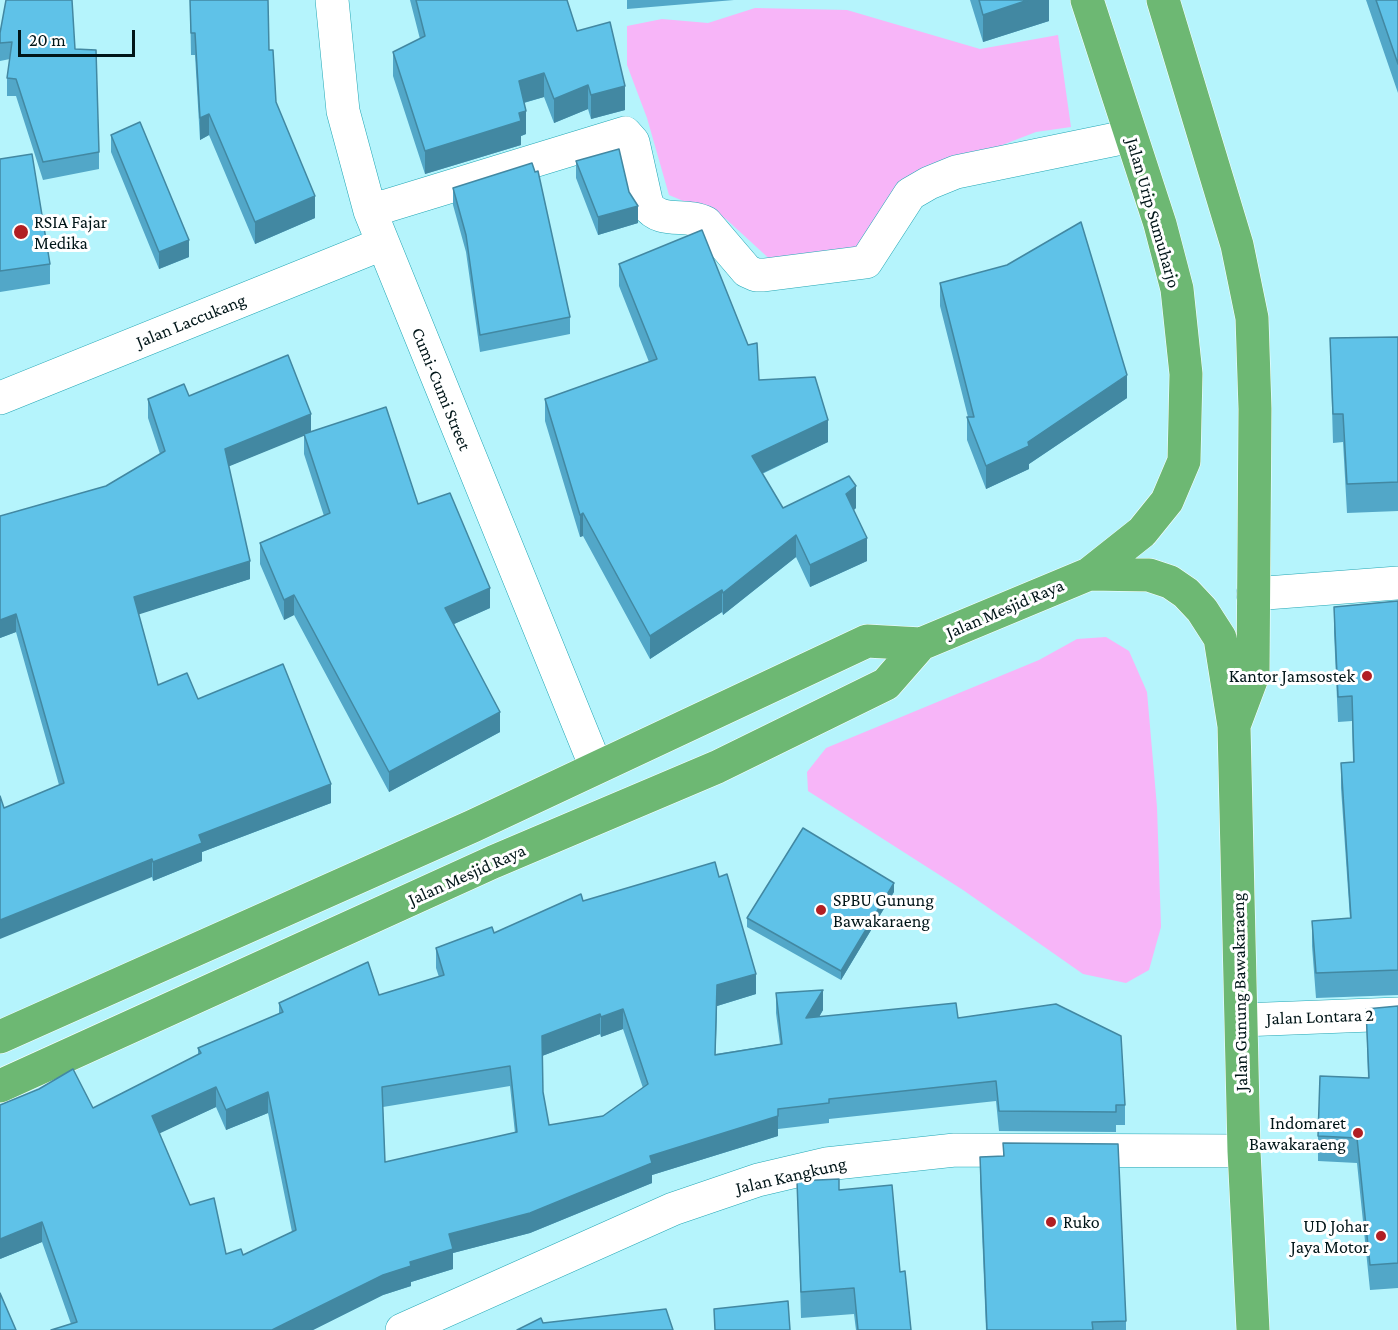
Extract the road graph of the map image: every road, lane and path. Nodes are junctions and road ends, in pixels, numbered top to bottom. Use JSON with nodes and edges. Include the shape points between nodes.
{"nodes":[{"id":1,"x":332,"y":0,"type":"edge"},
{"id":2,"x":1087,"y":0,"type":"edge"},
{"id":3,"x":1163,"y":0,"type":"edge"},
{"id":4,"x":1131,"y":136,"type":"junction"},
{"id":5,"x":370,"y":211,"type":"junction"},
{"id":6,"x":382,"y":244,"type":"junction"},
{"id":7,"x":0,"y":398,"type":"edge"},
{"id":8,"x":1089,"y":574,"type":"junction"},
{"id":9,"x":1398,"y":583,"type":"edge"},
{"id":10,"x":1253,"y":594,"type":"junction"},
{"id":11,"x":921,"y":644,"type":"junction"},
{"id":12,"x":1234,"y":726,"type":"junction"},
{"id":13,"x":596,"y":766,"type":"junction"},
{"id":14,"x":473,"y":826,"type":"junction"},
{"id":15,"x":494,"y":862,"type":"junction"},
{"id":16,"x":141,"y":972,"type":"junction"},
{"id":17,"x":159,"y":1012,"type":"junction"},
{"id":18,"x":1398,"y":1014,"type":"edge"},
{"id":19,"x":1241,"y":1020,"type":"junction"},
{"id":20,"x":0,"y":1037,"type":"edge"},
{"id":21,"x":0,"y":1086,"type":"edge"},
{"id":22,"x":1244,"y":1151,"type":"junction"},
{"id":23,"x":402,"y":1330,"type":"edge"},
{"id":24,"x":1253,"y":1330,"type":"edge"}],
"edges":[{"from":1,"to":5,"type":"street","name":"Cumi-Cumi Street","via":[[343,111]]},
{"from":2,"to":4,"type":"highway","name":"Jalan Urip Sumuharjo"},
{"from":3,"to":10,"type":"highway","via":[[1237,245],[1252,318]]},
{"from":4,"to":5,"type":"street","via":[[956,172],[910,194],[866,262],[764,275],[747,271],[698,218],[661,217],[653,213],[647,205],[633,142],[625,133]]},
{"from":4,"to":8,"type":"highway","name":"Jalan Urip Sumuharjo","via":[[1177,289],[1186,374],[1184,461],[1167,501],[1142,532]]},
{"from":5,"to":6,"type":"street","name":"Cumi-Cumi Street"},
{"from":6,"to":7,"type":"street","name":"Jalan Laccukang"},
{"from":6,"to":13,"type":"street","name":"Cumi-Cumi Street"},
{"from":8,"to":11,"type":"highway","name":"Jalan Mesjid Raya"},
{"from":8,"to":12,"type":"highway","name":"Jalan Gunung Bawakaraeng","via":[[1149,575],[1186,593],[1220,638]]},
{"from":9,"to":10,"type":"street"},
{"from":10,"to":12,"type":"highway","name":"Jalan Gunung Bawakaraeng","via":[[1253,675]]},
{"from":11,"to":13,"type":"highway","name":"Jalan Mesjid Raya","via":[[867,642]]},
{"from":11,"to":15,"type":"highway","name":"Jalan Mesjid Raya","via":[[886,684],[717,767]]},
{"from":12,"to":19,"type":"highway","name":"Jalan Gunung Bawakaraeng"},
{"from":13,"to":14,"type":"highway","name":"Jalan Mesjid Raya"},
{"from":14,"to":15,"type":"highway"},
{"from":14,"to":16,"type":"highway","name":"Jalan Mesjid Raya"},
{"from":15,"to":17,"type":"highway","name":"Jalan Mesjid Raya"},
{"from":16,"to":17,"type":"highway"},
{"from":16,"to":20,"type":"highway","name":"Jalan Mesjid Raya"},
{"from":17,"to":21,"type":"highway","name":"Jalan Mesjid Raya"},
{"from":18,"to":19,"type":"street","name":"Jalan Lontara 2"},
{"from":19,"to":22,"type":"highway","name":"Jalan Gunung Bawakaraeng"},
{"from":22,"to":23,"type":"street","name":"Jalan Kangkung","via":[[955,1150],[826,1164],[758,1180],[673,1209]]},
{"from":22,"to":24,"type":"highway","name":"Jalan Gunung Bawakaraeng"}]}
